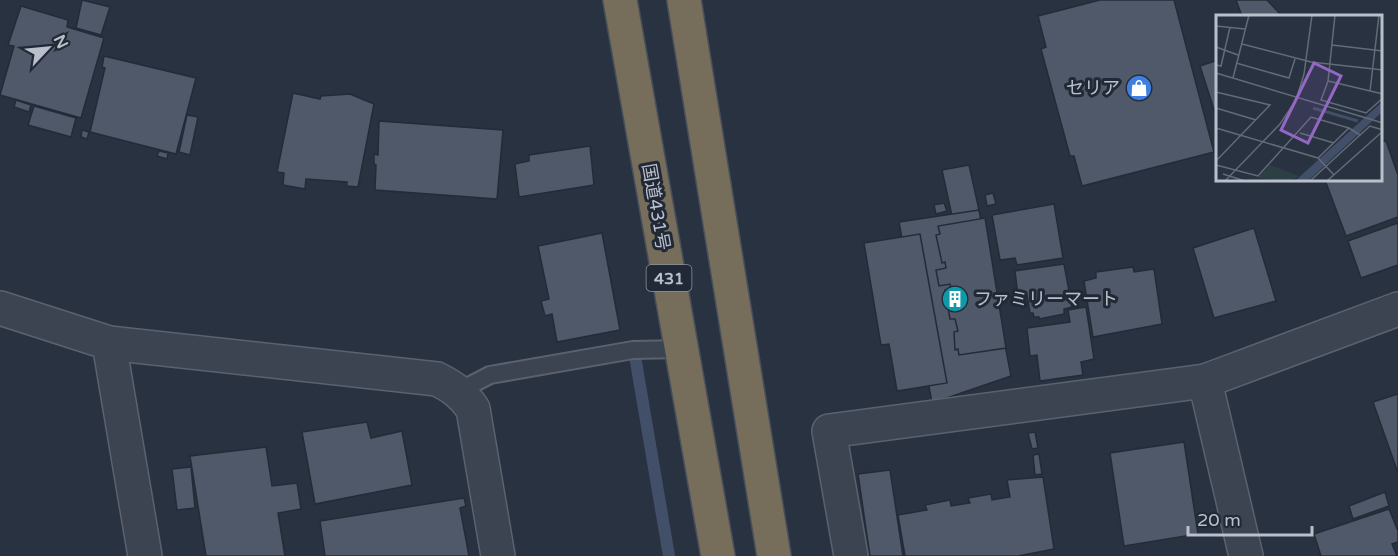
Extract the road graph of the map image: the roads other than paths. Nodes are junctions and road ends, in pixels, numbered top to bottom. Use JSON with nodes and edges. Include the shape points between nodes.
{"nodes":[{"id":1,"x":620,"y":0,"type":"edge"},
{"id":2,"x":684,"y":0,"type":"edge"},
{"id":3,"x":0,"y":308,"type":"edge"},
{"id":4,"x":1398,"y":309,"type":"edge"},
{"id":5,"x":109,"y":343,"type":"junction"},
{"id":6,"x":682,"y":349,"type":"junction"},
{"id":7,"x":1205,"y":381,"type":"junction"},
{"id":8,"x":459,"y":391,"type":"junction"},
{"id":9,"x":145,"y":556,"type":"edge"},
{"id":10,"x":498,"y":556,"type":"edge"},
{"id":11,"x":718,"y":556,"type":"edge"},
{"id":12,"x":774,"y":556,"type":"edge"},
{"id":13,"x":851,"y":556,"type":"edge"},
{"id":14,"x":1246,"y":556,"type":"edge"}],
"edges":[{"from":1,"to":6,"type":"highway","name":"国道431号","number":"431"},
{"from":2,"to":12,"type":"highway"},
{"from":3,"to":5,"type":"street"},
{"from":4,"to":7,"type":"street"},
{"from":5,"to":8,"type":"street","via":[[437,379]]},
{"from":5,"to":9,"type":"street"},
{"from":6,"to":8,"type":"lane","via":[[633,350],[490,375]]},
{"from":6,"to":11,"type":"highway","name":"国道431号","number":"431"},
{"from":7,"to":13,"type":"street","via":[[829,431]]},
{"from":7,"to":14,"type":"street"},
{"from":8,"to":10,"type":"street","via":[[473,409],[477,425]]}]}
